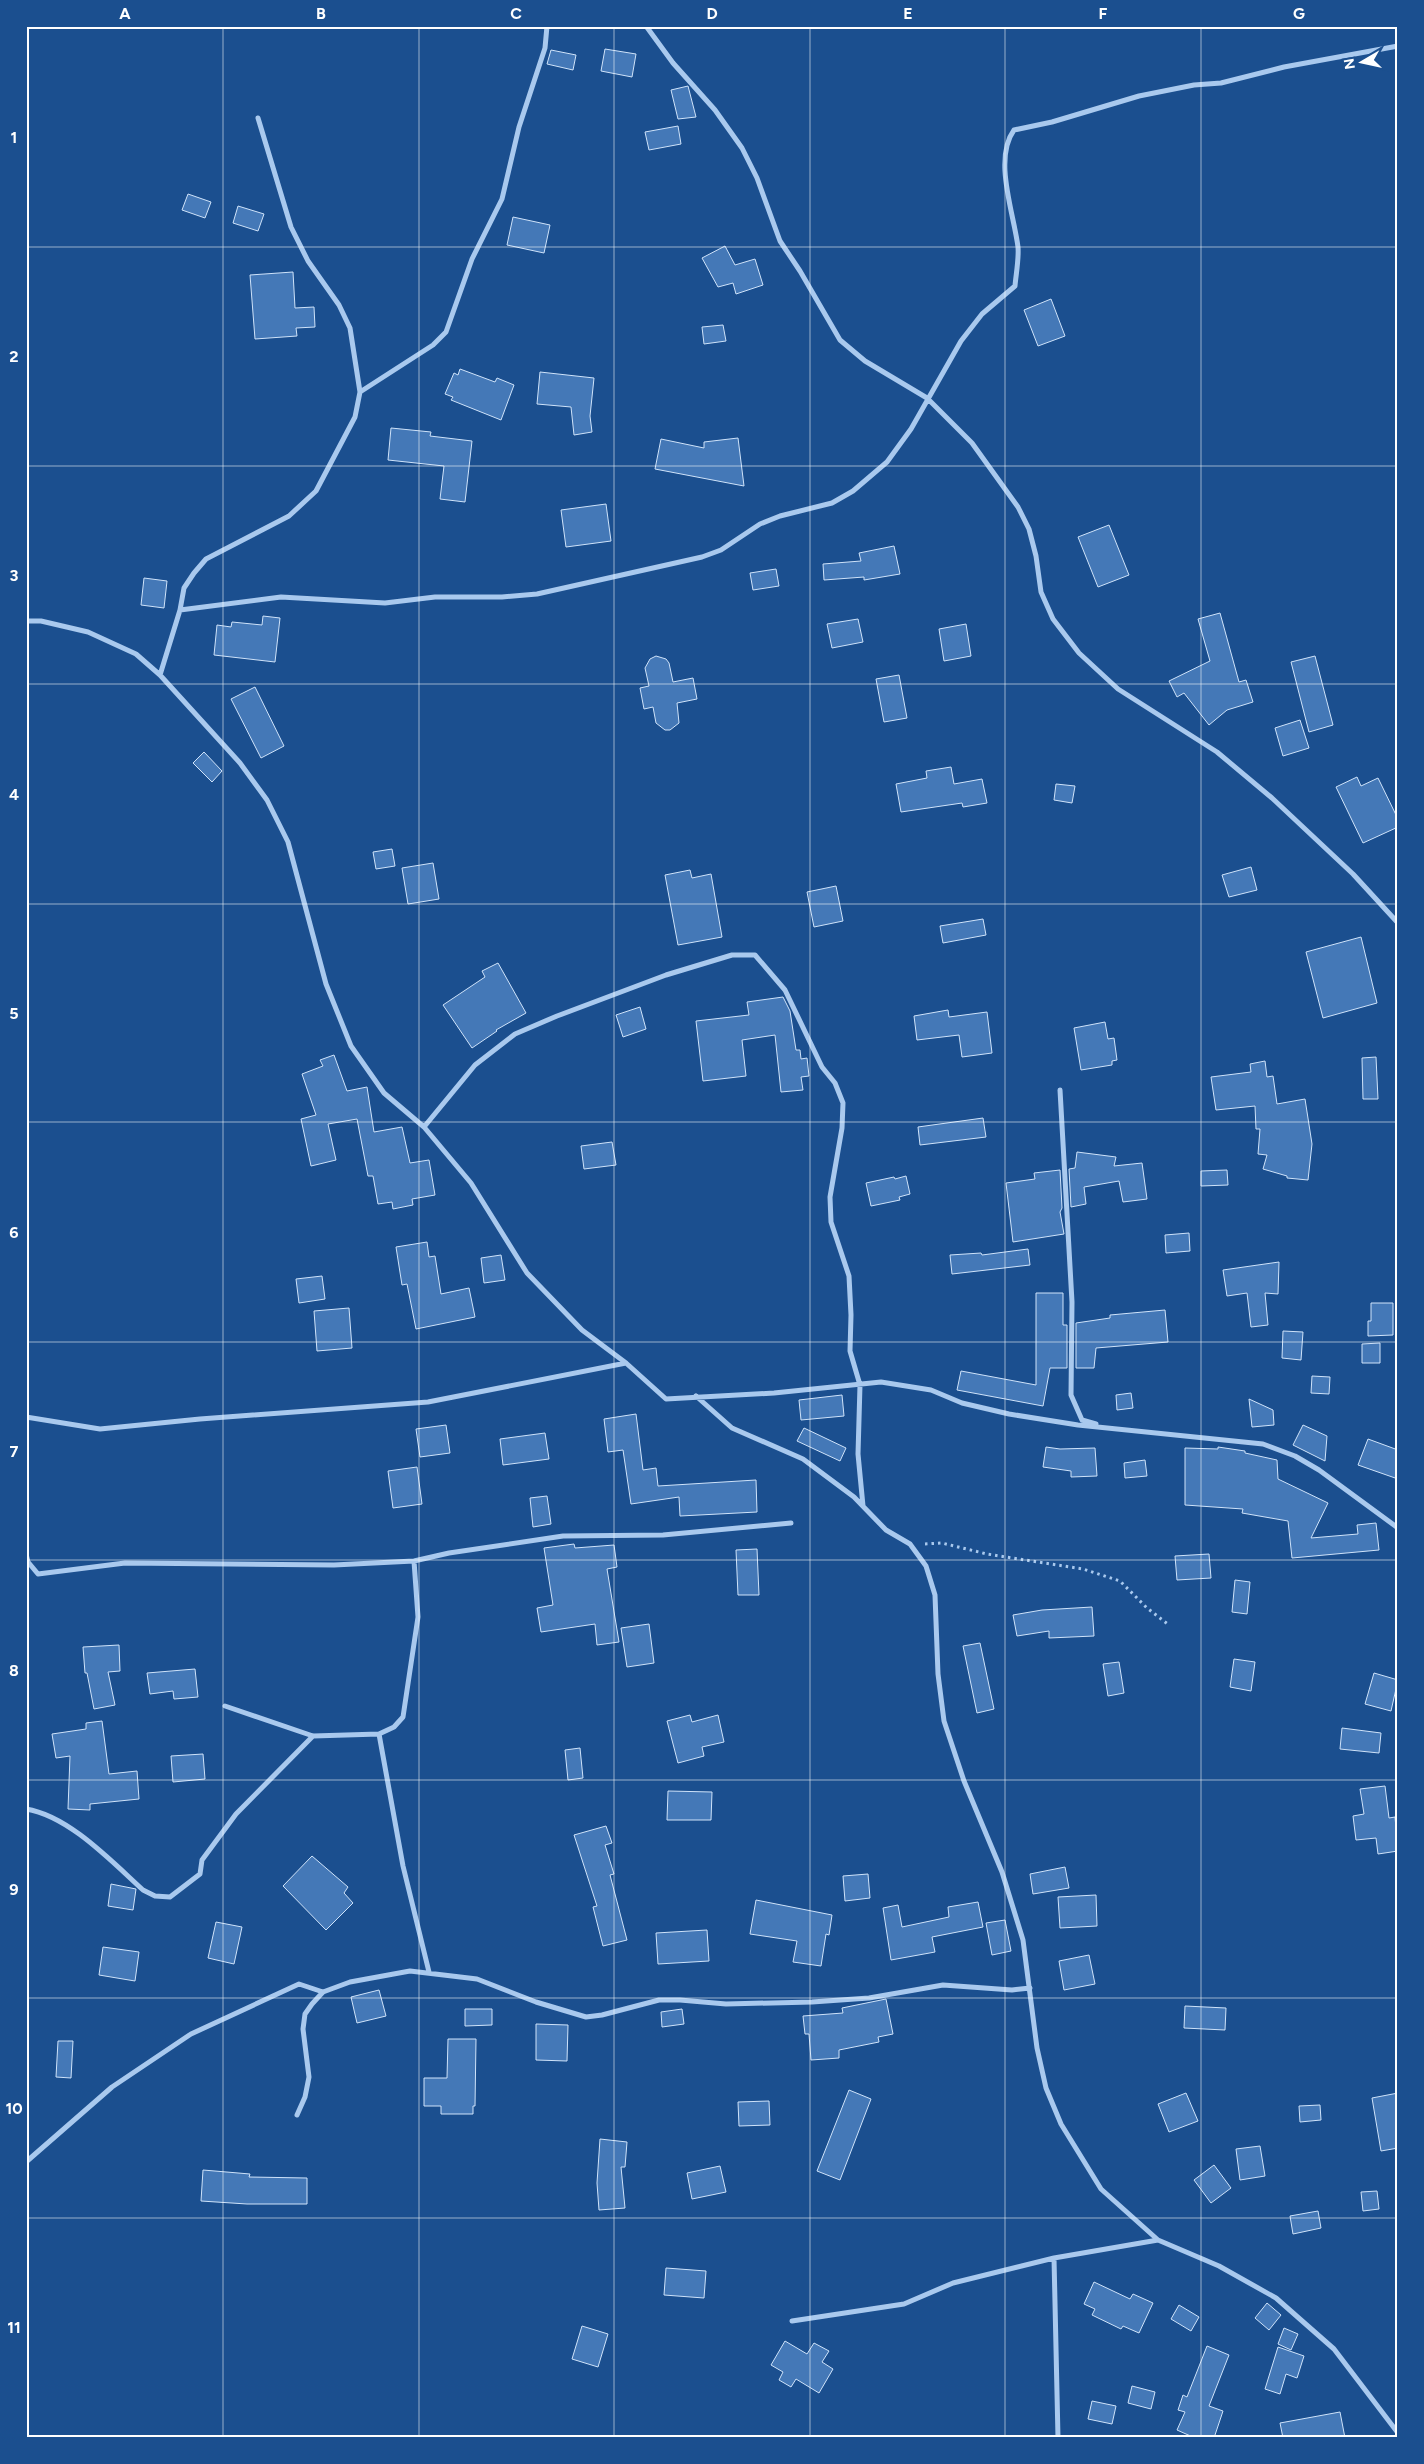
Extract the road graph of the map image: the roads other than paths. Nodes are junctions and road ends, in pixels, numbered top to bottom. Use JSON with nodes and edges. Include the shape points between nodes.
{"nodes":[{"id":1,"x":546,"y":26,"type":"edge"},
{"id":2,"x":646,"y":26,"type":"edge"},
{"id":3,"x":1398,"y":46,"type":"edge"},
{"id":4,"x":258,"y":118,"type":"dead end"},
{"id":5,"x":360,"y":392,"type":"junction"},
{"id":6,"x":927,"y":398,"type":"junction"},
{"id":7,"x":180,"y":610,"type":"junction"},
{"id":8,"x":26,"y":621,"type":"edge"},
{"id":9,"x":160,"y":675,"type":"junction"},
{"id":10,"x":1398,"y":923,"type":"edge"},
{"id":11,"x":1060,"y":1090,"type":"dead end"},
{"id":12,"x":424,"y":1127,"type":"junction"},
{"id":13,"x":626,"y":1363,"type":"junction"},
{"id":14,"x":860,"y":1385,"type":"junction"},
{"id":15,"x":695,"y":1396,"type":"junction"},
{"id":16,"x":26,"y":1417,"type":"edge"},
{"id":17,"x":1106,"y":1427,"type":"junction"},
{"id":18,"x":863,"y":1506,"type":"junction"},
{"id":19,"x":791,"y":1523,"type":"dead end"},
{"id":20,"x":1398,"y":1528,"type":"edge"},
{"id":21,"x":26,"y":1554,"type":"edge"},
{"id":22,"x":414,"y":1561,"type":"junction"},
{"id":23,"x":225,"y":1706,"type":"dead end"},
{"id":24,"x":379,"y":1734,"type":"junction"},
{"id":25,"x":313,"y":1736,"type":"junction"},
{"id":26,"x":26,"y":1809,"type":"edge"},
{"id":27,"x":429,"y":1972,"type":"junction"},
{"id":28,"x":1030,"y":1988,"type":"junction"},
{"id":29,"x":323,"y":1992,"type":"junction"},
{"id":30,"x":297,"y":2115,"type":"dead end"},
{"id":31,"x":26,"y":2162,"type":"edge"},
{"id":32,"x":1158,"y":2240,"type":"junction"},
{"id":33,"x":1054,"y":2258,"type":"junction"},
{"id":34,"x":792,"y":2321,"type":"dead end"},
{"id":35,"x":1398,"y":2433,"type":"edge"},
{"id":36,"x":1058,"y":2438,"type":"edge"}],
"edges":[{"from":1,"to":5,"type":"street","via":[[545,48],[519,127],[502,198],[472,260],[446,332],[433,345]]},
{"from":2,"to":6,"type":"street","via":[[742,148],[757,178],[780,241],[840,340],[865,361]]},
{"from":3,"to":6,"type":"street","via":[[1284,67],[1221,83],[1139,96],[1014,130],[1008,139],[1004,164],[1018,250],[1015,286],[982,314],[961,340]]},
{"from":4,"to":5,"type":"street","via":[[291,227],[350,328]]},
{"from":5,"to":7,"type":"street","via":[[355,417],[316,491],[290,516],[206,559],[184,588]]},
{"from":6,"to":7,"type":"street","via":[[911,429],[887,462],[853,491],[832,503],[760,524],[721,550],[702,556],[537,594],[502,598],[435,597],[384,603],[281,597]]},
{"from":6,"to":10,"type":"street","via":[[972,443],[1018,507],[1029,529],[1041,592],[1053,619],[1079,652],[1118,689],[1217,752],[1272,798],[1353,874]]},
{"from":7,"to":9,"type":"street"},
{"from":8,"to":9,"type":"street","via":[[88,632],[136,654]]},
{"from":9,"to":12,"type":"street","via":[[240,763],[267,800],[288,842],[326,984],[351,1046],[384,1093]]},
{"from":11,"to":17,"type":"street","via":[[1072,1302],[1072,1395],[1082,1420]]},
{"from":12,"to":13,"type":"street","via":[[471,1183],[527,1272],[582,1330]]},
{"from":12,"to":14,"type":"street","via":[[475,1065],[515,1034],[666,975],[732,954],[755,955],[786,990],[822,1067],[835,1083],[843,1103],[830,1197],[831,1222],[849,1276],[850,1351]]},
{"from":13,"to":15,"type":"street","via":[[666,1399]]},
{"from":13,"to":16,"type":"street","via":[[428,1402],[100,1429]]},
{"from":14,"to":15,"type":"street"},
{"from":14,"to":17,"type":"street","via":[[882,1382],[931,1390],[962,1403],[1009,1414]]},
{"from":14,"to":18,"type":"street","via":[[858,1454]]},
{"from":15,"to":18,"type":"street","via":[[732,1428],[803,1459]]},
{"from":17,"to":20,"type":"street","via":[[1263,1444],[1296,1456],[1319,1470]]},
{"from":18,"to":28,"type":"street","via":[[886,1530],[910,1544],[926,1566],[935,1595],[938,1674],[944,1721],[964,1781],[1002,1872],[1023,1940]]},
{"from":19,"to":22,"type":"street","via":[[663,1535],[563,1536]]},
{"from":21,"to":22,"type":"street","via":[[38,1574],[125,1563],[334,1565]]},
{"from":22,"to":24,"type":"street","via":[[418,1617],[403,1717],[394,1727]]},
{"from":23,"to":25,"type":"street"},
{"from":24,"to":25,"type":"street"},
{"from":24,"to":27,"type":"street","via":[[403,1866]]},
{"from":25,"to":26,"type":"street","via":[[236,1814],[202,1860],[200,1874],[170,1897],[155,1896],[143,1890],[61,1821]]},
{"from":27,"to":28,"type":"street","via":[[477,1979],[586,2017],[602,2016],[659,2000],[726,2004],[812,2002],[869,1998],[943,1985],[1012,1990]]},
{"from":27,"to":29,"type":"street","via":[[410,1971],[350,1982]]},
{"from":28,"to":32,"type":"street","via":[[1037,2048],[1046,2088],[1061,2124],[1101,2188]]},
{"from":29,"to":30,"type":"street","via":[[306,2014],[303,2029],[309,2077]]},
{"from":29,"to":31,"type":"street","via":[[299,1984],[191,2034],[112,2087]]},
{"from":32,"to":33,"type":"street"},
{"from":32,"to":35,"type":"street","via":[[1219,2266],[1276,2298],[1334,2349]]},
{"from":33,"to":34,"type":"street","via":[[953,2283],[904,2304]]},
{"from":33,"to":36,"type":"street"}]}
